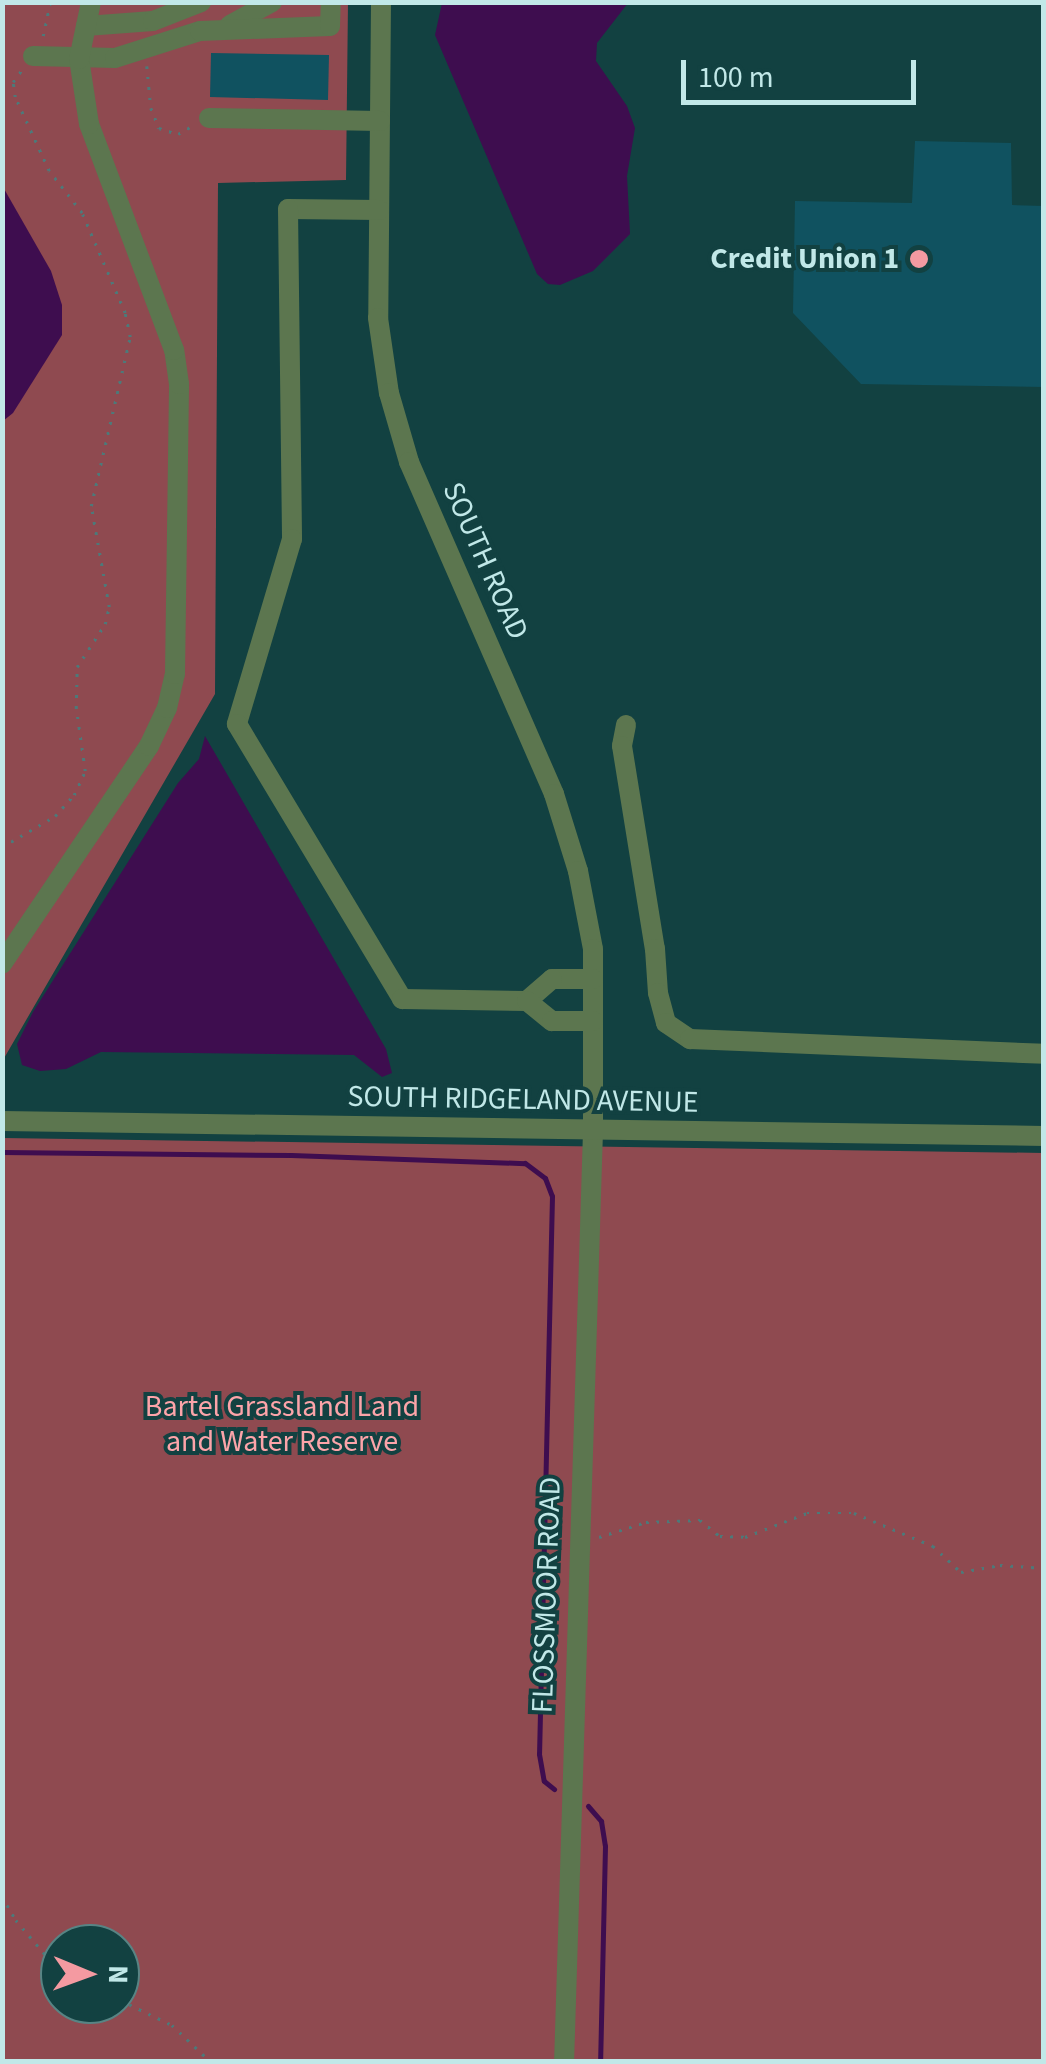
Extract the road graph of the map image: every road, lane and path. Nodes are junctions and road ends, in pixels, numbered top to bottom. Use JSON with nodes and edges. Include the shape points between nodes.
{"nodes":[{"id":1,"x":50,"y":2,"type":"edge"},
{"id":2,"x":77,"y":2,"type":"edge"},
{"id":3,"x":91,"y":2,"type":"edge"},
{"id":4,"x":201,"y":2,"type":"edge"},
{"id":5,"x":272,"y":2,"type":"edge"},
{"id":6,"x":331,"y":2,"type":"edge"},
{"id":7,"x":380,"y":2,"type":"edge"},
{"id":8,"x":86,"y":26,"type":"junction"},
{"id":9,"x":219,"y":28,"type":"junction"},
{"id":10,"x":43,"y":36,"type":"junction"},
{"id":11,"x":146,"y":50,"type":"junction"},
{"id":12,"x":33,"y":56,"type":"junction"},
{"id":13,"x":70,"y":58,"type":"junction"},
{"id":14,"x":210,"y":118,"type":"joint"},
{"id":15,"x":380,"y":121,"type":"junction"},
{"id":16,"x":379,"y":210,"type":"junction"},
{"id":17,"x":626,"y":725,"type":"dead end"},
{"id":18,"x":2,"y":847,"type":"edge"},
{"id":19,"x":2,"y":964,"type":"edge"},
{"id":20,"x":593,"y":979,"type":"junction"},
{"id":21,"x":526,"y":1000,"type":"junction"},
{"id":22,"x":593,"y":1021,"type":"junction"},
{"id":23,"x":1044,"y":1054,"type":"edge"},
{"id":24,"x":2,"y":1122,"type":"edge"},
{"id":25,"x":593,"y":1131,"type":"junction"},
{"id":26,"x":1044,"y":1136,"type":"edge"},
{"id":27,"x":578,"y":1544,"type":"junction"},
{"id":28,"x":1044,"y":1568,"type":"edge"},
{"id":29,"x":2,"y":1896,"type":"edge"},
{"id":30,"x":40,"y":1948,"type":"edge"},
{"id":31,"x":140,"y":2010,"type":"edge"},
{"id":32,"x":211,"y":2062,"type":"edge"},
{"id":33,"x":564,"y":2062,"type":"edge"}],
"edges":[{"from":1,"to":10,"type":"path"},
{"from":2,"to":13,"type":"street"},
{"from":3,"to":8,"type":"street"},
{"from":4,"to":8,"type":"street","via":[[154,21]]},
{"from":5,"to":9,"type":"street"},
{"from":6,"to":9,"type":"street","via":[[330,26]]},
{"from":7,"to":15,"type":"street","name":"SOUTH ROAD"},
{"from":8,"to":13,"type":"street"},
{"from":9,"to":11,"type":"street"},
{"from":10,"to":12,"type":"path"},
{"from":10,"to":13,"type":"street","via":[[50,51]]},
{"from":11,"to":13,"type":"street"},
{"from":11,"to":14,"type":"path","via":[[159,128],[178,134]]},
{"from":12,"to":13,"type":"street"},
{"from":12,"to":18,"type":"path","via":[[13,82],[15,97],[49,171],[82,213],[130,337],[91,506],[110,608],[76,668],[85,771],[55,816]]},
{"from":13,"to":19,"type":"street","via":[[174,350],[175,674],[149,746]]},
{"from":14,"to":15,"type":"street"},
{"from":15,"to":16,"type":"street","name":"SOUTH ROAD"},
{"from":16,"to":20,"type":"street","name":"SOUTH ROAD","via":[[378,318],[389,393],[409,462],[554,794],[578,871]]},
{"from":16,"to":21,"type":"street","via":[[288,210],[292,539],[237,724],[402,999]]},
{"from":17,"to":23,"type":"street","via":[[622,746],[666,1022],[690,1039]]},
{"from":20,"to":21,"type":"street","via":[[552,979]]},
{"from":20,"to":22,"type":"street","name":"SOUTH ROAD"},
{"from":21,"to":22,"type":"street","via":[[552,1021]]},
{"from":22,"to":25,"type":"street","name":"SOUTH ROAD"},
{"from":24,"to":25,"type":"street","name":"SOUTH RIDGELAND AVENUE"},
{"from":25,"to":26,"type":"street","name":"SOUTH RIDGELAND AVENUE"},
{"from":25,"to":27,"type":"street","name":"FLOSSMOOR ROAD"},
{"from":27,"to":28,"type":"path","via":[[646,1522],[700,1520],[720,1536],[745,1537],[807,1513],[854,1513],[933,1546],[962,1572],[1000,1565]]},
{"from":27,"to":33,"type":"street","name":"FLOSSMOOR ROAD"},
{"from":29,"to":30,"type":"path"},
{"from":31,"to":32,"type":"path","via":[[172,2025]]}]}
